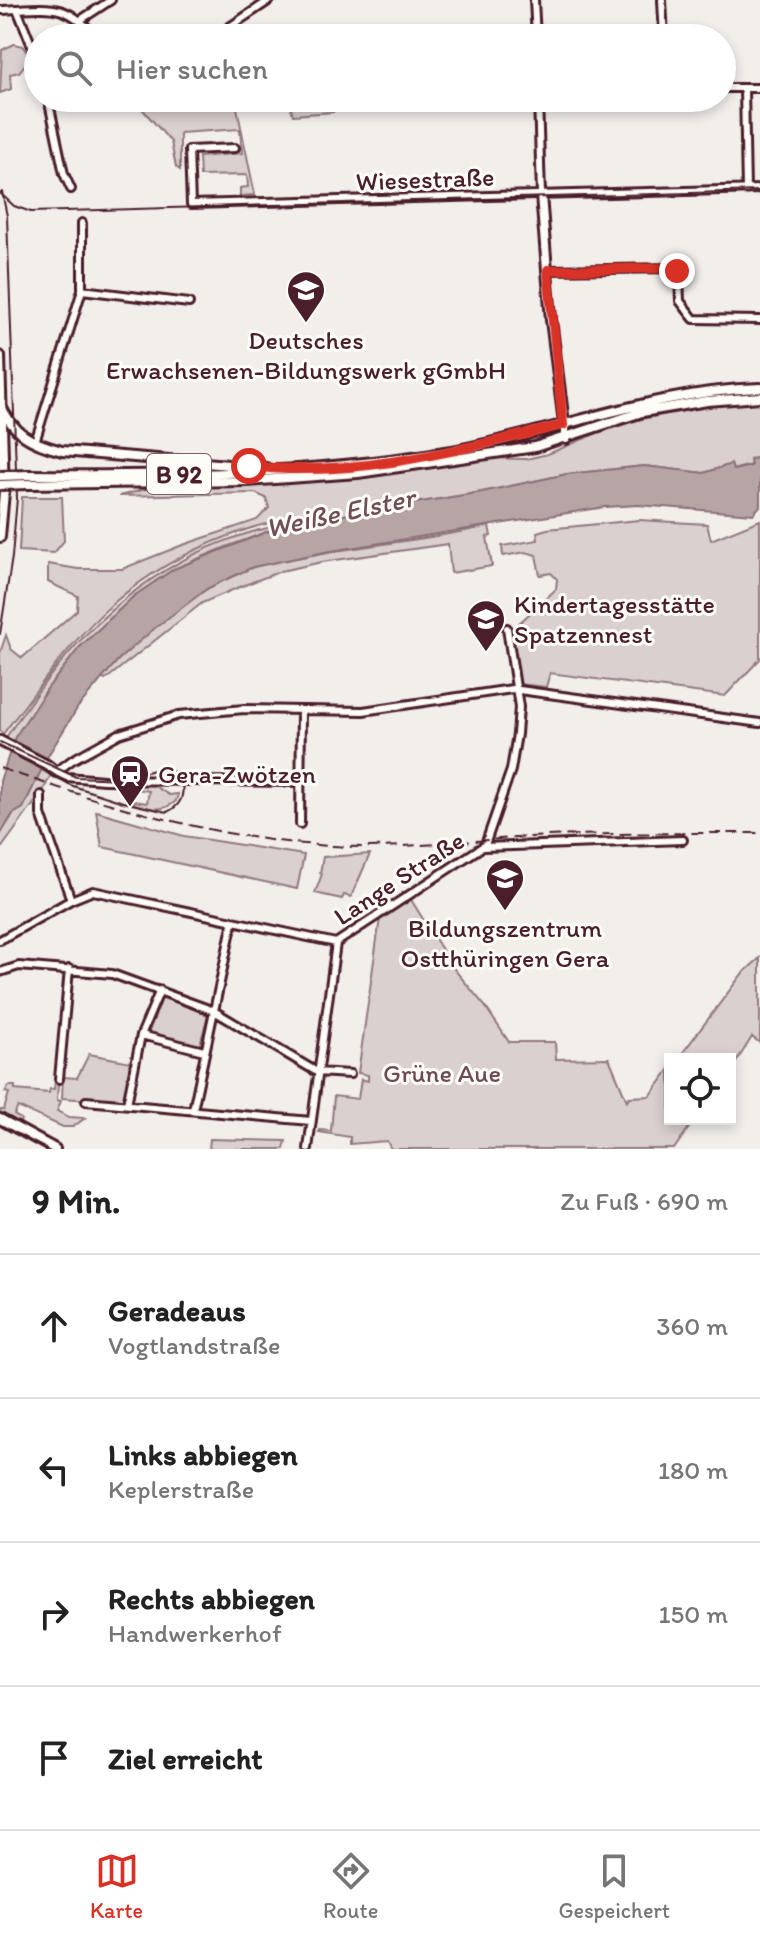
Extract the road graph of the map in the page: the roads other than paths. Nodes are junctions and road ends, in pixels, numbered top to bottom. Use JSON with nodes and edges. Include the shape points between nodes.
{"nodes":[{"id":1,"x":111,"y":0,"type":"edge"},
{"id":2,"x":270,"y":0,"type":"edge"},
{"id":3,"x":534,"y":0,"type":"edge"},
{"id":4,"x":662,"y":0,"type":"edge"},
{"id":5,"x":58,"y":3,"type":"edge"},
{"id":6,"x":101,"y":3,"type":"edge"},
{"id":7,"x":17,"y":9,"type":"junction"},
{"id":8,"x":0,"y":10,"type":"edge"},
{"id":9,"x":82,"y":19,"type":"junction"},
{"id":10,"x":86,"y":24,"type":"edge"},
{"id":11,"x":234,"y":24,"type":"edge"},
{"id":12,"x":535,"y":24,"type":"edge"},
{"id":13,"x":663,"y":24,"type":"edge"},
{"id":14,"x":24,"y":26,"type":"edge"},
{"id":15,"x":736,"y":88,"type":"edge"},
{"id":16,"x":744,"y":88,"type":"junction"},
{"id":17,"x":760,"y":88,"type":"edge"},
{"id":18,"x":51,"y":112,"type":"edge"},
{"id":19,"x":538,"y":112,"type":"edge"},
{"id":20,"x":235,"y":148,"type":"dead end"},
{"id":21,"x":71,"y":189,"type":"dead end"},
{"id":22,"x":760,"y":189,"type":"edge"},
{"id":23,"x":746,"y":190,"type":"junction"},
{"id":24,"x":541,"y":195,"type":"junction"},
{"id":25,"x":82,"y":223,"type":"dead end"},
{"id":26,"x":548,"y":270,"type":"junction"},
{"id":27,"x":82,"y":290,"type":"junction"},
{"id":28,"x":189,"y":303,"type":"dead end"},
{"id":29,"x":760,"y":320,"type":"edge"},
{"id":30,"x":0,"y":356,"type":"edge"},
{"id":31,"x":760,"y":388,"type":"edge"},
{"id":32,"x":760,"y":397,"type":"edge"},
{"id":33,"x":0,"y":405,"type":"edge"},
{"id":34,"x":563,"y":425,"type":"junction"},
{"id":35,"x":566,"y":439,"type":"junction"},
{"id":36,"x":35,"y":442,"type":"junction"},
{"id":37,"x":287,"y":471,"type":"junction"},
{"id":38,"x":0,"y":476,"type":"edge"},
{"id":39,"x":28,"y":480,"type":"junction"},
{"id":40,"x":0,"y":485,"type":"edge"},
{"id":41,"x":1,"y":514,"type":"edge"},
{"id":42,"x":0,"y":537,"type":"edge"},
{"id":43,"x":507,"y":628,"type":"dead end"},
{"id":44,"x":516,"y":689,"type":"junction"},
{"id":45,"x":301,"y":710,"type":"junction"},
{"id":46,"x":760,"y":723,"type":"edge"},
{"id":47,"x":1,"y":745,"type":"edge"},
{"id":48,"x":56,"y":772,"type":"junction"},
{"id":49,"x":299,"y":782,"type":"junction"},
{"id":50,"x":41,"y":795,"type":"dead end"},
{"id":51,"x":300,"y":824,"type":"dead end"},
{"id":52,"x":683,"y":840,"type":"dead end"},
{"id":53,"x":483,"y":847,"type":"junction"},
{"id":54,"x":71,"y":900,"type":"junction"},
{"id":55,"x":233,"y":921,"type":"junction"},
{"id":56,"x":0,"y":940,"type":"edge"},
{"id":57,"x":336,"y":943,"type":"junction"},
{"id":58,"x":69,"y":969,"type":"junction"},
{"id":59,"x":0,"y":972,"type":"edge"},
{"id":60,"x":160,"y":990,"type":"junction"},
{"id":61,"x":214,"y":1011,"type":"junction"},
{"id":62,"x":141,"y":1035,"type":"junction"},
{"id":63,"x":204,"y":1051,"type":"junction"},
{"id":64,"x":317,"y":1072,"type":"junction"},
{"id":65,"x":350,"y":1074,"type":"dead end"},
{"id":66,"x":59,"y":1079,"type":"dead end"},
{"id":67,"x":86,"y":1101,"type":"dead end"},
{"id":68,"x":127,"y":1104,"type":"junction"},
{"id":69,"x":193,"y":1110,"type":"junction"},
{"id":70,"x":0,"y":1119,"type":"edge"},
{"id":71,"x":311,"y":1121,"type":"junction"},
{"id":72,"x":55,"y":1149,"type":"edge"},
{"id":73,"x":308,"y":1149,"type":"edge"}],
"edges":[{"from":1,"to":6,"type":"street"},
{"from":2,"to":11,"type":"street"},
{"from":3,"to":12,"type":"street"},
{"from":4,"to":13,"type":"street"},
{"from":5,"to":7,"type":"street"},
{"from":5,"to":9,"type":"street"},
{"from":6,"to":9,"type":"street"},
{"from":7,"to":8,"type":"street"},
{"from":7,"to":14,"type":"street"},
{"from":9,"to":10,"type":"street"},
{"from":15,"to":16,"type":"street"},
{"from":16,"to":17,"type":"street"},
{"from":16,"to":23,"type":"street"},
{"from":18,"to":21,"type":"street"},
{"from":19,"to":24,"type":"street"},
{"from":20,"to":24,"type":"street","name":"Wiesestraße","via":[[189,150],[191,204]]},
{"from":22,"to":23,"type":"street","name":"Wiesestraße"},
{"from":23,"to":24,"type":"street","name":"Wiesestraße"},
{"from":24,"to":26,"type":"main road"},
{"from":25,"to":27,"type":"street"},
{"from":26,"to":29,"type":"street","via":[[673,268],[679,276],[680,301],[694,319]]},
{"from":26,"to":34,"type":"main road"},
{"from":27,"to":28,"type":"street"},
{"from":27,"to":36,"type":"street"},
{"from":30,"to":33,"type":"main road"},
{"from":31,"to":34,"type":"main road","number":"B 92","via":[[671,398]]},
{"from":32,"to":35,"type":"main road","number":"B 92","via":[[642,412]]},
{"from":33,"to":36,"type":"main road","via":[[13,428]]},
{"from":33,"to":41,"type":"main road"},
{"from":34,"to":35,"type":"main road"},
{"from":34,"to":37,"type":"main road","number":"B 92","via":[[449,451]]},
{"from":35,"to":39,"type":"main road","number":"B 92","via":[[301,479]]},
{"from":36,"to":37,"type":"main road","via":[[81,454]]},
{"from":37,"to":39,"type":"main road","number":"B 92"},
{"from":38,"to":39,"type":"main road","number":"B 92","bridge":true},
{"from":39,"to":40,"type":"main road","number":"B 92","bridge":true},
{"from":41,"to":42,"type":"main road"},
{"from":43,"to":44,"type":"street","name":"Lange Straße"},
{"from":44,"to":45,"type":"street","via":[[363,711]]},
{"from":44,"to":46,"type":"street"},
{"from":44,"to":53,"type":"street","name":"Lange Straße","via":[[519,707],[511,770]]},
{"from":45,"to":48,"type":"street","via":[[235,709],[173,717],[119,734]]},
{"from":45,"to":49,"type":"street"},
{"from":47,"to":48,"type":"main road"},
{"from":48,"to":49,"type":"street","via":[[104,780]]},
{"from":49,"to":51,"type":"street"},
{"from":50,"to":54,"type":"street","via":[[41,814]]},
{"from":52,"to":53,"type":"street"},
{"from":53,"to":57,"type":"street","name":"Lange Straße"},
{"from":54,"to":55,"type":"street","name":"Lange Straße","via":[[93,891]]},
{"from":54,"to":56,"type":"street"},
{"from":55,"to":57,"type":"street","name":"Lange Straße"},
{"from":55,"to":61,"type":"street"},
{"from":57,"to":64,"type":"street"},
{"from":58,"to":59,"type":"street","via":[[19,966]]},
{"from":58,"to":60,"type":"street","via":[[112,974]]},
{"from":58,"to":66,"type":"street"},
{"from":60,"to":61,"type":"street"},
{"from":60,"to":62,"type":"street"},
{"from":61,"to":63,"type":"street"},
{"from":61,"to":64,"type":"street"},
{"from":62,"to":63,"type":"street"},
{"from":62,"to":68,"type":"street"},
{"from":63,"to":69,"type":"street"},
{"from":64,"to":65,"type":"street"},
{"from":64,"to":71,"type":"street"},
{"from":67,"to":68,"type":"street"},
{"from":68,"to":69,"type":"street"},
{"from":69,"to":71,"type":"street"},
{"from":70,"to":72,"type":"main road"},
{"from":71,"to":73,"type":"street"}]}
